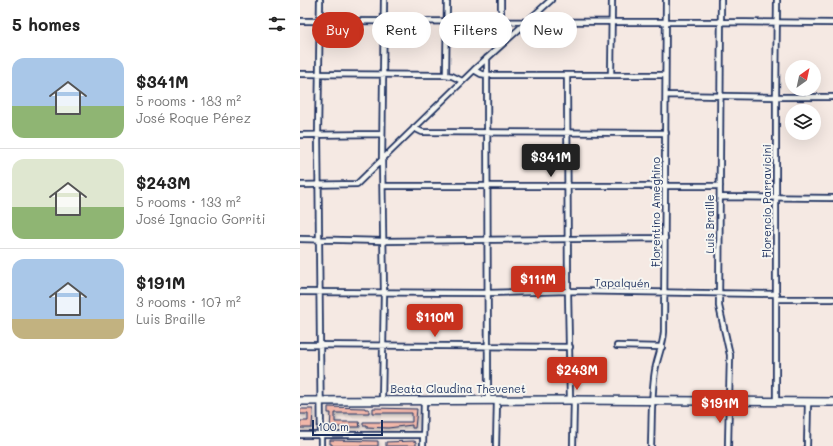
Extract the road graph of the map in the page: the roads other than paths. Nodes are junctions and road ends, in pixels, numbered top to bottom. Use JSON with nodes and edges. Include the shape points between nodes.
{"nodes":[{"id":1,"x":320,"y":0,"type":"edge"},
{"id":2,"x":384,"y":0,"type":"edge"},
{"id":3,"x":447,"y":0,"type":"edge"},
{"id":4,"x":501,"y":0,"type":"edge"},
{"id":5,"x":551,"y":0,"type":"edge"},
{"id":6,"x":612,"y":0,"type":"edge"},
{"id":7,"x":666,"y":0,"type":"edge"},
{"id":8,"x":721,"y":0,"type":"edge"},
{"id":9,"x":777,"y":0,"type":"edge"},
{"id":10,"x":320,"y":12,"type":"edge"},
{"id":11,"x":384,"y":12,"type":"edge"},
{"id":12,"x":447,"y":12,"type":"edge"},
{"id":13,"x":501,"y":12,"type":"edge"},
{"id":14,"x":537,"y":12,"type":"edge"},
{"id":15,"x":300,"y":21,"type":"edge"},
{"id":16,"x":312,"y":21,"type":"edge"},
{"id":17,"x":577,"y":22,"type":"edge"},
{"id":18,"x":612,"y":22,"type":"junction"},
{"id":19,"x":666,"y":22,"type":"junction"},
{"id":20,"x":720,"y":22,"type":"junction"},
{"id":21,"x":777,"y":23,"type":"junction"},
{"id":22,"x":833,"y":24,"type":"edge"},
{"id":23,"x":520,"y":27,"type":"edge"},
{"id":24,"x":320,"y":48,"type":"edge"},
{"id":25,"x":384,"y":48,"type":"edge"},
{"id":26,"x":447,"y":48,"type":"edge"},
{"id":27,"x":487,"y":58,"type":"junction"},
{"id":28,"x":474,"y":70,"type":"junction"},
{"id":29,"x":300,"y":74,"type":"edge"},
{"id":30,"x":320,"y":74,"type":"junction"},
{"id":31,"x":383,"y":74,"type":"junction"},
{"id":32,"x":446,"y":75,"type":"junction"},
{"id":33,"x":488,"y":75,"type":"junction"},
{"id":34,"x":611,"y":75,"type":"junction"},
{"id":35,"x":665,"y":75,"type":"junction"},
{"id":36,"x":568,"y":76,"type":"junction"},
{"id":37,"x":462,"y":81,"type":"junction"},
{"id":38,"x":666,"y":95,"type":"junction"},
{"id":39,"x":721,"y":96,"type":"junction"},
{"id":40,"x":776,"y":97,"type":"junction"},
{"id":41,"x":833,"y":97,"type":"edge"},
{"id":42,"x":414,"y":128,"type":"junction"},
{"id":43,"x":487,"y":132,"type":"junction"},
{"id":44,"x":568,"y":132,"type":"junction"},
{"id":45,"x":666,"y":133,"type":"junction"},
{"id":46,"x":318,"y":134,"type":"junction"},
{"id":47,"x":382,"y":134,"type":"junction"},
{"id":48,"x":300,"y":135,"type":"edge"},
{"id":49,"x":382,"y":160,"type":"junction"},
{"id":50,"x":300,"y":185,"type":"edge"},
{"id":51,"x":318,"y":185,"type":"junction"},
{"id":52,"x":382,"y":186,"type":"junction"},
{"id":53,"x":487,"y":186,"type":"junction"},
{"id":54,"x":568,"y":186,"type":"junction"},
{"id":55,"x":665,"y":186,"type":"junction"},
{"id":56,"x":720,"y":186,"type":"junction"},
{"id":57,"x":720,"y":197,"type":"junction"},
{"id":58,"x":776,"y":198,"type":"junction"},
{"id":59,"x":833,"y":198,"type":"edge"},
{"id":60,"x":568,"y":238,"type":"junction"},
{"id":61,"x":665,"y":238,"type":"junction"},
{"id":62,"x":300,"y":239,"type":"edge"},
{"id":63,"x":319,"y":239,"type":"junction"},
{"id":64,"x":487,"y":240,"type":"junction"},
{"id":65,"x":383,"y":241,"type":"junction"},
{"id":66,"x":568,"y":291,"type":"junction"},
{"id":67,"x":300,"y":292,"type":"edge"},
{"id":68,"x":665,"y":292,"type":"junction"},
{"id":69,"x":320,"y":293,"type":"junction"},
{"id":70,"x":384,"y":293,"type":"junction"},
{"id":71,"x":488,"y":293,"type":"junction"},
{"id":72,"x":719,"y":293,"type":"junction"},
{"id":73,"x":777,"y":296,"type":"junction"},
{"id":74,"x":833,"y":299,"type":"edge"},
{"id":75,"x":300,"y":345,"type":"edge"},
{"id":76,"x":321,"y":345,"type":"junction"},
{"id":77,"x":383,"y":346,"type":"junction"},
{"id":78,"x":488,"y":346,"type":"junction"},
{"id":79,"x":617,"y":346,"type":"dead end"},
{"id":80,"x":570,"y":347,"type":"junction"},
{"id":81,"x":662,"y":347,"type":"junction"},
{"id":82,"x":488,"y":400,"type":"junction"},
{"id":83,"x":497,"y":400,"type":"junction"},
{"id":84,"x":572,"y":400,"type":"junction"},
{"id":85,"x":652,"y":400,"type":"junction"},
{"id":86,"x":300,"y":401,"type":"edge"},
{"id":87,"x":322,"y":401,"type":"junction"},
{"id":88,"x":382,"y":401,"type":"junction"},
{"id":89,"x":424,"y":401,"type":"junction"},
{"id":90,"x":729,"y":402,"type":"junction"},
{"id":91,"x":776,"y":402,"type":"junction"},
{"id":92,"x":808,"y":402,"type":"junction"},
{"id":93,"x":833,"y":402,"type":"edge"},
{"id":94,"x":423,"y":435,"type":"junction"},
{"id":95,"x":300,"y":436,"type":"edge"},
{"id":96,"x":321,"y":436,"type":"junction"},
{"id":97,"x":321,"y":446,"type":"edge"},
{"id":98,"x":423,"y":446,"type":"edge"},
{"id":99,"x":496,"y":446,"type":"edge"},
{"id":100,"x":573,"y":446,"type":"edge"},
{"id":101,"x":651,"y":446,"type":"edge"},
{"id":102,"x":728,"y":446,"type":"edge"},
{"id":103,"x":807,"y":446,"type":"edge"}],
"edges":[{"from":1,"to":10,"type":"street"},
{"from":2,"to":11,"type":"street"},
{"from":3,"to":12,"type":"street"},
{"from":4,"to":13,"type":"street"},
{"from":5,"to":14,"type":"street"},
{"from":6,"to":18,"type":"street"},
{"from":7,"to":19,"type":"street","name":"Florentino Ameghino"},
{"from":8,"to":20,"type":"street","name":"Luis Braille"},
{"from":9,"to":21,"type":"street","name":"Florencio Parravicini"},
{"from":15,"to":16,"type":"street"},
{"from":17,"to":18,"type":"street"},
{"from":18,"to":19,"type":"street"},
{"from":18,"to":34,"type":"street"},
{"from":19,"to":20,"type":"street"},
{"from":19,"to":35,"type":"street","name":"Florentino Ameghino"},
{"from":20,"to":21,"type":"street"},
{"from":20,"to":39,"type":"street","name":"Luis Braille"},
{"from":21,"to":22,"type":"street"},
{"from":21,"to":40,"type":"street","name":"Florencio Parravicini"},
{"from":23,"to":27,"type":"street"},
{"from":24,"to":30,"type":"street"},
{"from":25,"to":31,"type":"street"},
{"from":26,"to":32,"type":"street"},
{"from":27,"to":28,"type":"street"},
{"from":27,"to":33,"type":"street"},
{"from":28,"to":33,"type":"street"},
{"from":28,"to":37,"type":"street"},
{"from":29,"to":30,"type":"street"},
{"from":30,"to":31,"type":"street"},
{"from":30,"to":46,"type":"street"},
{"from":31,"to":32,"type":"street"},
{"from":31,"to":47,"type":"street"},
{"from":32,"to":37,"type":"street"},
{"from":33,"to":36,"type":"street"},
{"from":33,"to":43,"type":"street"},
{"from":34,"to":35,"type":"street"},
{"from":34,"to":36,"type":"street"},
{"from":35,"to":38,"type":"street","name":"Florentino Ameghino"},
{"from":36,"to":44,"type":"street"},
{"from":37,"to":42,"type":"street"},
{"from":38,"to":39,"type":"street"},
{"from":38,"to":45,"type":"street","name":"Florentino Ameghino"},
{"from":39,"to":40,"type":"street"},
{"from":39,"to":56,"type":"street","name":"Luis Braille"},
{"from":40,"to":41,"type":"street"},
{"from":40,"to":58,"type":"street","name":"Florencio Parravicini"},
{"from":42,"to":43,"type":"street","via":[[422,132]]},
{"from":42,"to":49,"type":"street"},
{"from":43,"to":44,"type":"street"},
{"from":43,"to":53,"type":"street"},
{"from":44,"to":45,"type":"street"},
{"from":44,"to":54,"type":"street"},
{"from":45,"to":55,"type":"street","name":"Florentino Ameghino"},
{"from":46,"to":47,"type":"street"},
{"from":46,"to":48,"type":"street"},
{"from":46,"to":51,"type":"street"},
{"from":47,"to":49,"type":"street"},
{"from":49,"to":51,"type":"street","via":[[357,184]]},
{"from":49,"to":52,"type":"street"},
{"from":50,"to":51,"type":"street"},
{"from":51,"to":63,"type":"street"},
{"from":52,"to":53,"type":"street"},
{"from":52,"to":65,"type":"street"},
{"from":53,"to":54,"type":"street"},
{"from":53,"to":64,"type":"street"},
{"from":54,"to":55,"type":"street"},
{"from":54,"to":60,"type":"street"},
{"from":55,"to":56,"type":"street"},
{"from":55,"to":61,"type":"street","name":"Florentino Ameghino"},
{"from":56,"to":57,"type":"street","name":"Luis Braille"},
{"from":57,"to":58,"type":"street"},
{"from":57,"to":72,"type":"street","name":"Luis Braille"},
{"from":58,"to":59,"type":"street"},
{"from":58,"to":73,"type":"street","name":"Florencio Parravicini"},
{"from":60,"to":61,"type":"street"},
{"from":60,"to":64,"type":"street"},
{"from":60,"to":66,"type":"street"},
{"from":61,"to":68,"type":"street","name":"Florentino Ameghino"},
{"from":62,"to":63,"type":"street"},
{"from":63,"to":65,"type":"street"},
{"from":63,"to":69,"type":"street"},
{"from":64,"to":65,"type":"street"},
{"from":64,"to":71,"type":"street"},
{"from":65,"to":70,"type":"street"},
{"from":66,"to":68,"type":"street","name":"Tapalquén"},
{"from":66,"to":71,"type":"street","name":"Tapalquén"},
{"from":66,"to":80,"type":"street"},
{"from":67,"to":69,"type":"street","name":"Tapalquén"},
{"from":68,"to":72,"type":"street","name":"Tapalquén"},
{"from":68,"to":81,"type":"street","name":"Florentino Ameghino"},
{"from":69,"to":70,"type":"street","name":"Tapalquén"},
{"from":69,"to":76,"type":"street"},
{"from":70,"to":71,"type":"street","name":"Tapalquén"},
{"from":70,"to":77,"type":"street"},
{"from":71,"to":78,"type":"street"},
{"from":72,"to":73,"type":"street","name":"Tapalquén"},
{"from":72,"to":90,"type":"street","name":"Luis Braille","via":[[719,306],[730,355]]},
{"from":73,"to":74,"type":"street","name":"Tapalquén"},
{"from":73,"to":91,"type":"street","name":"Florencio Parravicini"},
{"from":75,"to":76,"type":"street"},
{"from":76,"to":77,"type":"street"},
{"from":76,"to":87,"type":"street"},
{"from":77,"to":78,"type":"street"},
{"from":77,"to":88,"type":"street"},
{"from":78,"to":80,"type":"street"},
{"from":78,"to":82,"type":"street"},
{"from":79,"to":81,"type":"street"},
{"from":80,"to":84,"type":"street"},
{"from":81,"to":85,"type":"street","name":"Florentino Ameghino","via":[[655,371]]},
{"from":82,"to":83,"type":"main road","name":"Beata Claudina Thevenet"},
{"from":82,"to":89,"type":"main road","name":"Beata Claudina Thevenet"},
{"from":83,"to":84,"type":"main road","name":"Beata Claudina Thevenet"},
{"from":83,"to":99,"type":"street"},
{"from":84,"to":85,"type":"main road","name":"Beata Claudina Thevenet"},
{"from":84,"to":100,"type":"street"},
{"from":85,"to":90,"type":"main road","name":"Beata Claudina Thevenet"},
{"from":85,"to":101,"type":"street","name":"Florentino Ameghino"},
{"from":86,"to":87,"type":"main road","name":"Beata Claudina Thevenet"},
{"from":87,"to":88,"type":"main road","name":"Beata Claudina Thevenet"},
{"from":87,"to":96,"type":"street"},
{"from":88,"to":89,"type":"main road","name":"Beata Claudina Thevenet"},
{"from":89,"to":94,"type":"street"},
{"from":90,"to":91,"type":"main road","name":"Beata Claudina Thevenet"},
{"from":90,"to":102,"type":"street","name":"Luis Braille"},
{"from":91,"to":92,"type":"main road","name":"Beata Claudina Thevenet"},
{"from":92,"to":93,"type":"main road","name":"Beata Claudina Thevenet"},
{"from":92,"to":103,"type":"street"},
{"from":94,"to":96,"type":"street"},
{"from":94,"to":98,"type":"street"},
{"from":95,"to":96,"type":"street"},
{"from":96,"to":97,"type":"street"}]}
